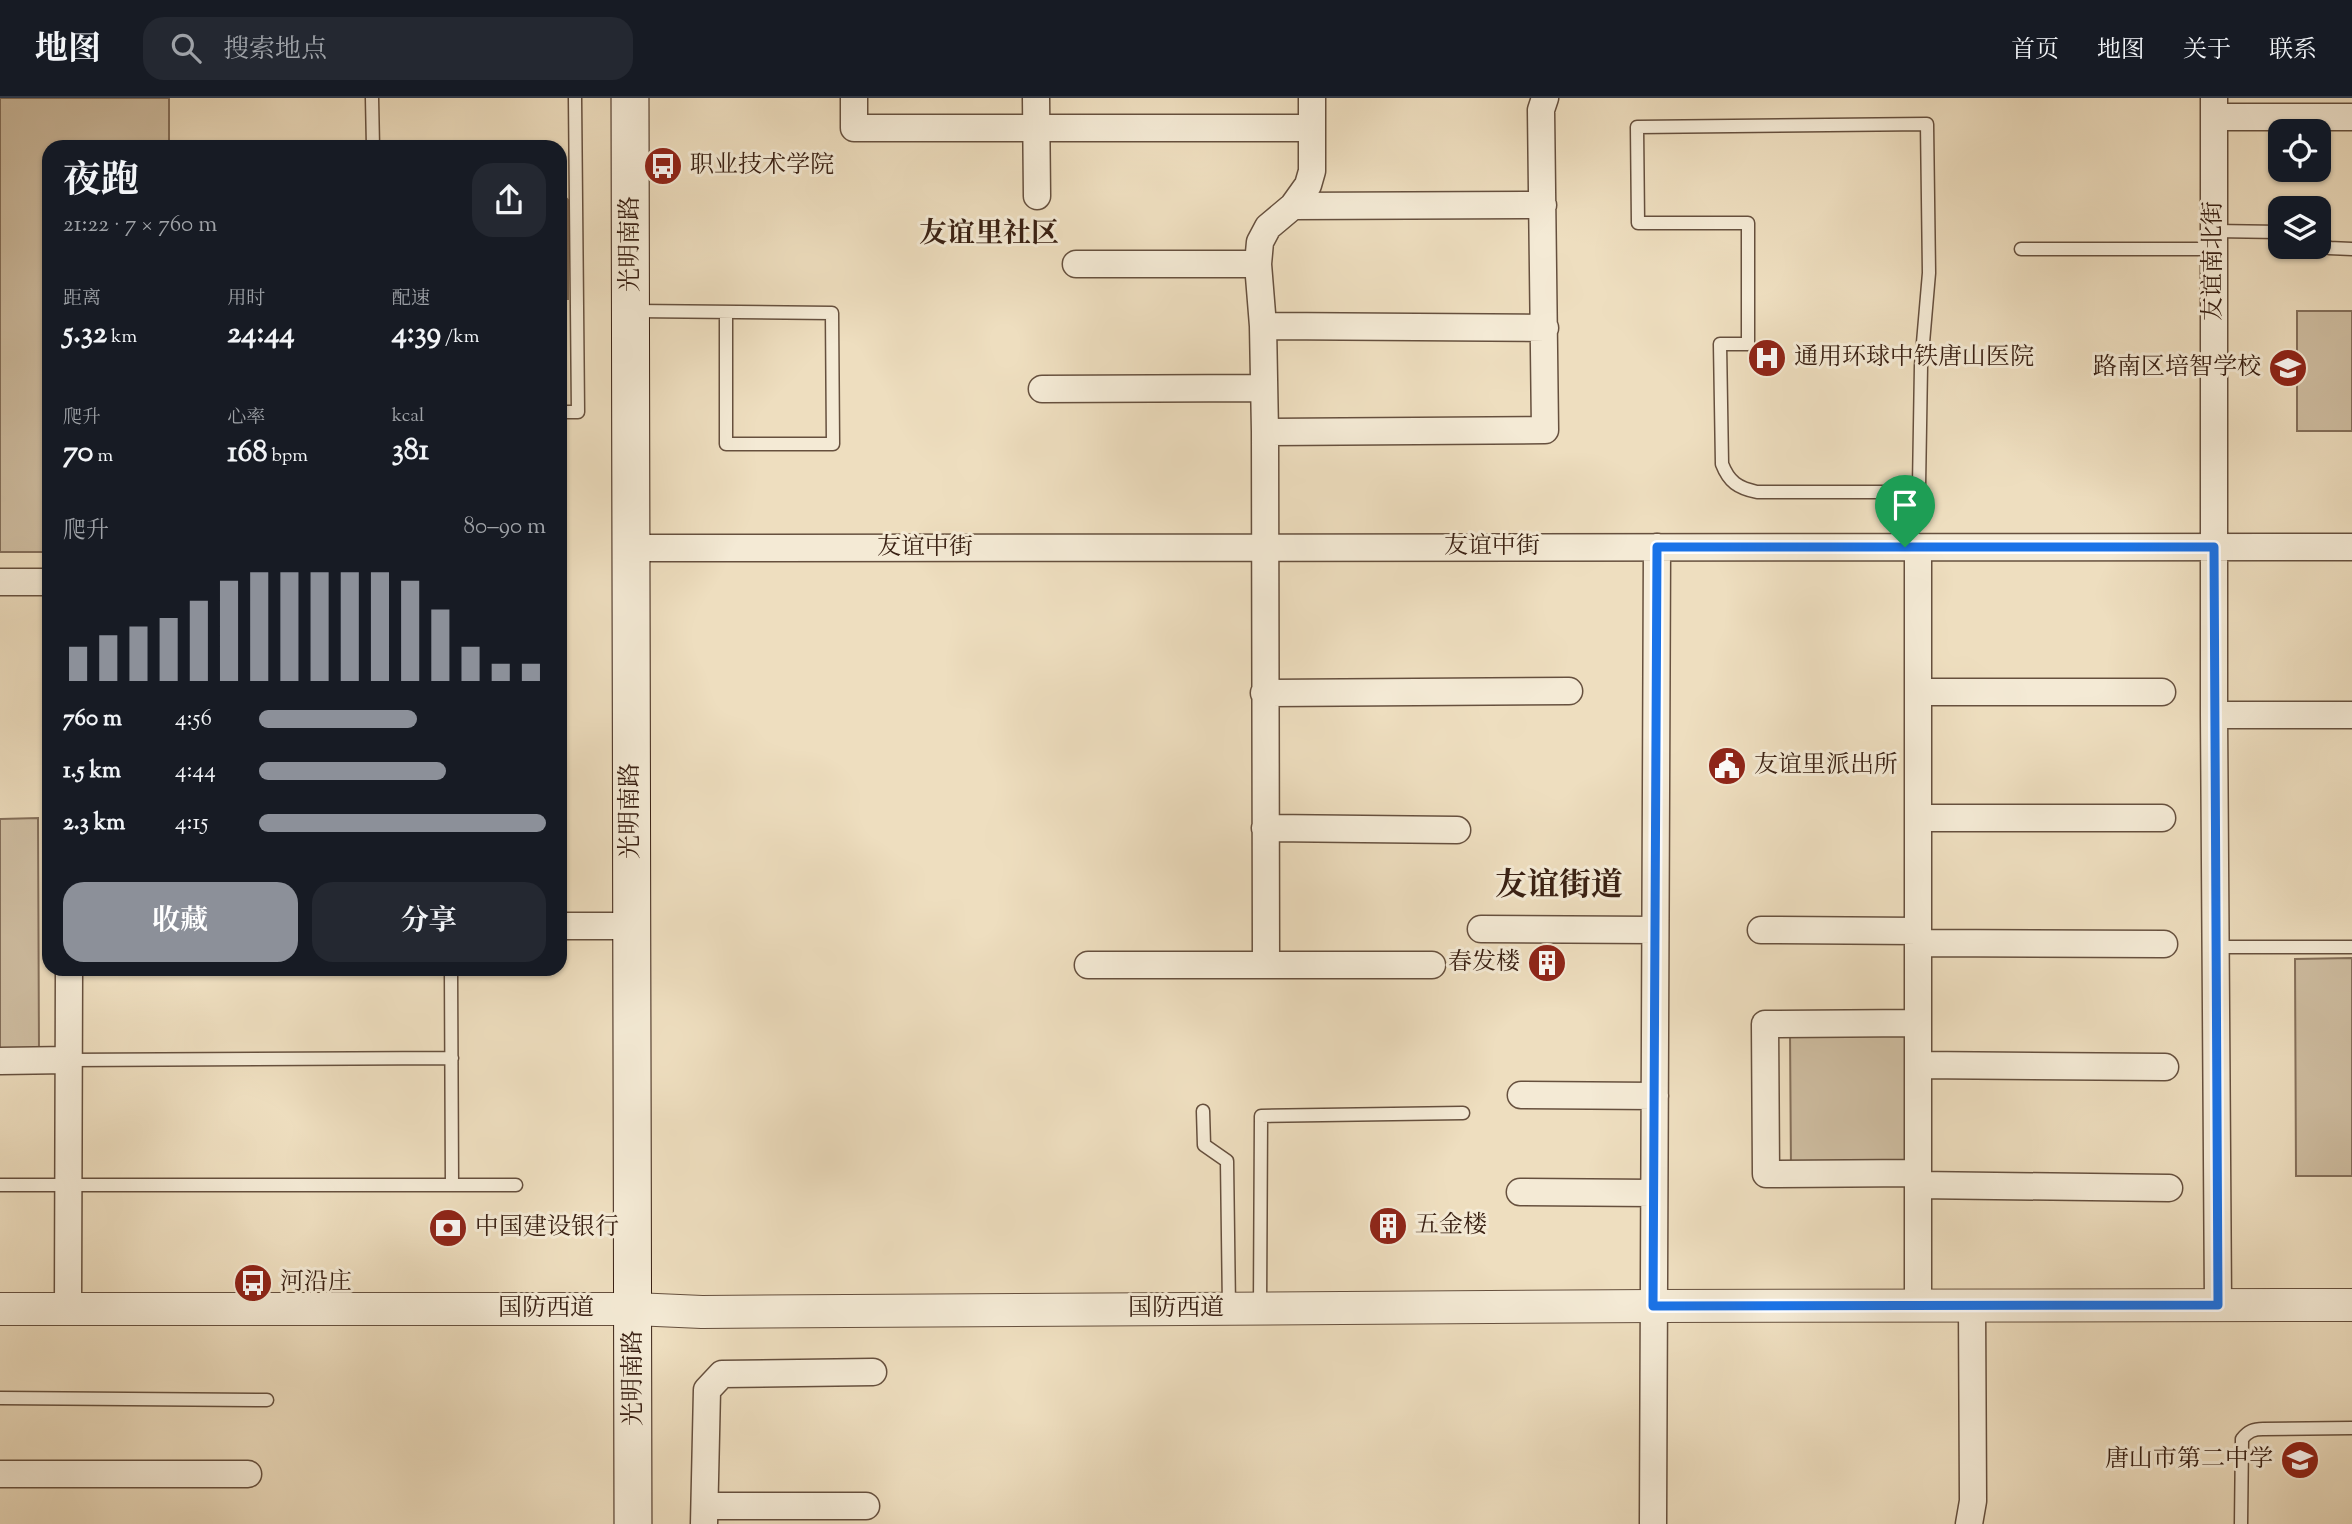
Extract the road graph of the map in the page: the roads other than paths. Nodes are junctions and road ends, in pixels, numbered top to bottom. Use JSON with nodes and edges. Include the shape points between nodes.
{"nodes":[{"id":1,"x":372,"y":98,"type":"edge"},
{"id":2,"x":575,"y":98,"type":"edge"},
{"id":3,"x":630,"y":98,"type":"edge"},
{"id":4,"x":854,"y":98,"type":"edge"},
{"id":5,"x":1036,"y":98,"type":"edge"},
{"id":6,"x":1312,"y":98,"type":"edge"},
{"id":7,"x":1545,"y":98,"type":"edge"},
{"id":8,"x":2214,"y":107,"type":"edge"},
{"id":9,"x":2352,"y":117,"type":"edge"},
{"id":10,"x":1036,"y":128,"type":"junction"},
{"id":11,"x":1312,"y":128,"type":"junction"},
{"id":12,"x":373,"y":140,"type":"edge"},
{"id":13,"x":567,"y":181,"type":"edge"},
{"id":14,"x":575,"y":181,"type":"junction"},
{"id":15,"x":1037,"y":196,"type":"dead end"},
{"id":16,"x":1543,"y":205,"type":"junction"},
{"id":17,"x":1293,"y":206,"type":"junction"},
{"id":18,"x":2268,"y":233,"type":"edge"},
{"id":19,"x":2215,"y":240,"type":"junction"},
{"id":20,"x":2331,"y":248,"type":"edge"},
{"id":21,"x":2021,"y":249,"type":"dead end"},
{"id":22,"x":2352,"y":249,"type":"edge"},
{"id":23,"x":1076,"y":264,"type":"dead end"},
{"id":24,"x":1258,"y":264,"type":"junction"},
{"id":25,"x":631,"y":311,"type":"junction"},
{"id":26,"x":726,"y":312,"type":"junction"},
{"id":27,"x":1263,"y":326,"type":"junction"},
{"id":28,"x":1545,"y":328,"type":"junction"},
{"id":29,"x":1264,"y":388,"type":"junction"},
{"id":30,"x":1042,"y":389,"type":"dead end"},
{"id":31,"x":567,"y":412,"type":"edge"},
{"id":32,"x":1265,"y":432,"type":"junction"},
{"id":33,"x":1905,"y":492,"type":"junction"},
{"id":34,"x":1657,"y":547,"type":"junction"},
{"id":35,"x":1912,"y":547,"type":"junction"},
{"id":36,"x":2214,"y":547,"type":"junction"},
{"id":37,"x":2352,"y":547,"type":"edge"},
{"id":38,"x":631,"y":548,"type":"junction"},
{"id":39,"x":1264,"y":548,"type":"junction"},
{"id":40,"x":0,"y":582,"type":"edge"},
{"id":41,"x":42,"y":582,"type":"edge"},
{"id":42,"x":1569,"y":691,"type":"dead end"},
{"id":43,"x":1264,"y":692,"type":"junction"},
{"id":44,"x":1918,"y":692,"type":"junction"},
{"id":45,"x":2162,"y":692,"type":"dead end"},
{"id":46,"x":2214,"y":715,"type":"junction"},
{"id":47,"x":2352,"y":715,"type":"edge"},
{"id":48,"x":1918,"y":818,"type":"junction"},
{"id":49,"x":2162,"y":818,"type":"dead end"},
{"id":50,"x":1265,"y":828,"type":"junction"},
{"id":51,"x":1458,"y":830,"type":"dead end"},
{"id":52,"x":567,"y":926,"type":"edge"},
{"id":53,"x":632,"y":926,"type":"junction"},
{"id":54,"x":1481,"y":929,"type":"dead end"},
{"id":55,"x":1655,"y":930,"type":"junction"},
{"id":56,"x":1760,"y":930,"type":"dead end"},
{"id":57,"x":1918,"y":937,"type":"junction"},
{"id":58,"x":2164,"y":944,"type":"dead end"},
{"id":59,"x":2216,"y":947,"type":"junction"},
{"id":60,"x":2352,"y":947,"type":"edge"},
{"id":61,"x":1088,"y":965,"type":"dead end"},
{"id":62,"x":1266,"y":965,"type":"junction"},
{"id":63,"x":1432,"y":965,"type":"dead end"},
{"id":64,"x":69,"y":976,"type":"edge"},
{"id":65,"x":451,"y":976,"type":"edge"},
{"id":66,"x":1918,"y":1023,"type":"junction"},
{"id":67,"x":452,"y":1058,"type":"junction"},
{"id":68,"x":68,"y":1060,"type":"junction"},
{"id":69,"x":0,"y":1061,"type":"edge"},
{"id":70,"x":1918,"y":1065,"type":"junction"},
{"id":71,"x":2165,"y":1067,"type":"dead end"},
{"id":72,"x":1521,"y":1095,"type":"dead end"},
{"id":73,"x":1654,"y":1096,"type":"junction"},
{"id":74,"x":1203,"y":1111,"type":"dead end"},
{"id":75,"x":1464,"y":1113,"type":"dead end"},
{"id":76,"x":1918,"y":1179,"type":"junction"},
{"id":77,"x":0,"y":1185,"type":"edge"},
{"id":78,"x":68,"y":1185,"type":"junction"},
{"id":79,"x":452,"y":1185,"type":"junction"},
{"id":80,"x":516,"y":1185,"type":"dead end"},
{"id":81,"x":2169,"y":1188,"type":"dead end"},
{"id":82,"x":1520,"y":1192,"type":"dead end"},
{"id":83,"x":1654,"y":1193,"type":"junction"},
{"id":84,"x":2218,"y":1305,"type":"junction"},
{"id":85,"x":2352,"y":1305,"type":"edge"},
{"id":86,"x":1653,"y":1306,"type":"junction"},
{"id":87,"x":1918,"y":1306,"type":"junction"},
{"id":88,"x":1972,"y":1306,"type":"junction"},
{"id":89,"x":0,"y":1309,"type":"edge"},
{"id":90,"x":68,"y":1309,"type":"junction"},
{"id":91,"x":634,"y":1309,"type":"junction"},
{"id":92,"x":1229,"y":1309,"type":"junction"},
{"id":93,"x":1260,"y":1309,"type":"junction"},
{"id":94,"x":873,"y":1373,"type":"dead end"},
{"id":95,"x":0,"y":1398,"type":"edge"},
{"id":96,"x":267,"y":1400,"type":"dead end"},
{"id":97,"x":2352,"y":1428,"type":"edge"},
{"id":98,"x":0,"y":1474,"type":"edge"},
{"id":99,"x":248,"y":1474,"type":"dead end"},
{"id":100,"x":866,"y":1506,"type":"dead end"},
{"id":101,"x":705,"y":1515,"type":"edge"},
{"id":102,"x":633,"y":1524,"type":"edge"},
{"id":103,"x":1653,"y":1524,"type":"edge"},
{"id":104,"x":1969,"y":1524,"type":"edge"},
{"id":105,"x":2241,"y":1524,"type":"edge"}],
"edges":[{"from":1,"to":12,"type":"lane"},
{"from":2,"to":14,"type":"lane"},
{"from":3,"to":25,"type":"main road","name":"光明南路"},
{"from":4,"to":10,"type":"street","via":[[854,128]]},
{"from":5,"to":10,"type":"street"},
{"from":6,"to":11,"type":"street"},
{"from":7,"to":16,"type":"street","via":[[1541,110]]},
{"from":8,"to":9,"type":"street"},
{"from":8,"to":19,"type":"street","name":"友谊南北街"},
{"from":10,"to":11,"type":"street"},
{"from":10,"to":15,"type":"street"},
{"from":11,"to":17,"type":"street","via":[[1312,171]]},
{"from":13,"to":14,"type":"lane"},
{"from":14,"to":31,"type":"lane","via":[[578,412]]},
{"from":16,"to":17,"type":"street"},
{"from":16,"to":28,"type":"street"},
{"from":17,"to":24,"type":"street","via":[[1268,227],[1260,242]]},
{"from":18,"to":19,"type":"lane"},
{"from":19,"to":21,"type":"lane"},
{"from":19,"to":36,"type":"street","name":"友谊南北街"},
{"from":20,"to":22,"type":"lane"},
{"from":23,"to":24,"type":"street"},
{"from":24,"to":27,"type":"street"},
{"from":25,"to":26,"type":"lane"},
{"from":25,"to":38,"type":"main road","name":"光明南路"},
{"from":26,"to":26,"type":"lane","via":[[832,313],[833,444],[726,444]]},
{"from":27,"to":28,"type":"street"},
{"from":27,"to":29,"type":"street"},
{"from":28,"to":32,"type":"street","via":[[1545,430]]},
{"from":29,"to":30,"type":"street"},
{"from":29,"to":32,"type":"street"},
{"from":32,"to":39,"type":"street"},
{"from":33,"to":33,"type":"lane","via":[[1905,486],[1919,486],[1928,273],[1927,124],[1637,127],[1638,223],[1748,223],[1748,344],[1720,344],[1722,464],[1728,478],[1757,492]]},
{"from":33,"to":35,"type":"lane"},
{"from":34,"to":35,"type":"street","name":"友谊中街"},
{"from":34,"to":39,"type":"street","name":"友谊中街"},
{"from":34,"to":55,"type":"street"},
{"from":35,"to":36,"type":"street","name":"友谊中街"},
{"from":35,"to":44,"type":"street"},
{"from":36,"to":37,"type":"street","name":"友谊中街"},
{"from":36,"to":46,"type":"street","name":"友谊南北街"},
{"from":38,"to":39,"type":"street","name":"友谊中街"},
{"from":38,"to":53,"type":"main road","name":"光明南路"},
{"from":39,"to":43,"type":"street"},
{"from":40,"to":41,"type":"street"},
{"from":42,"to":43,"type":"street"},
{"from":43,"to":50,"type":"street"},
{"from":44,"to":45,"type":"street"},
{"from":44,"to":48,"type":"street"},
{"from":46,"to":47,"type":"street"},
{"from":46,"to":59,"type":"street","name":"友谊南北街"},
{"from":48,"to":49,"type":"street"},
{"from":48,"to":57,"type":"street"},
{"from":50,"to":51,"type":"street"},
{"from":50,"to":62,"type":"street"},
{"from":52,"to":53,"type":"street"},
{"from":53,"to":91,"type":"main road","name":"光明南路"},
{"from":54,"to":55,"type":"street"},
{"from":55,"to":73,"type":"street"},
{"from":56,"to":57,"type":"street"},
{"from":57,"to":58,"type":"street"},
{"from":57,"to":66,"type":"street"},
{"from":59,"to":60,"type":"lane"},
{"from":59,"to":84,"type":"street","name":"友谊南北街"},
{"from":61,"to":62,"type":"street"},
{"from":62,"to":63,"type":"street"},
{"from":64,"to":68,"type":"street"},
{"from":65,"to":67,"type":"lane"},
{"from":66,"to":70,"type":"street"},
{"from":66,"to":76,"type":"street","via":[[1765,1024],[1766,1174]]},
{"from":67,"to":68,"type":"lane"},
{"from":67,"to":79,"type":"lane"},
{"from":68,"to":69,"type":"street"},
{"from":68,"to":78,"type":"street"},
{"from":70,"to":71,"type":"street"},
{"from":70,"to":76,"type":"street"},
{"from":72,"to":73,"type":"street"},
{"from":73,"to":83,"type":"street"},
{"from":74,"to":92,"type":"lane","via":[[1204,1145],[1227,1161]]},
{"from":75,"to":93,"type":"lane","via":[[1261,1116]]},
{"from":76,"to":81,"type":"street"},
{"from":76,"to":87,"type":"street"},
{"from":77,"to":78,"type":"lane"},
{"from":78,"to":79,"type":"lane"},
{"from":78,"to":90,"type":"street"},
{"from":79,"to":80,"type":"lane"},
{"from":82,"to":83,"type":"street"},
{"from":83,"to":86,"type":"street"},
{"from":84,"to":85,"type":"street","name":"国防西道"},
{"from":84,"to":88,"type":"street","name":"国防西道"},
{"from":86,"to":87,"type":"street","name":"国防西道"},
{"from":86,"to":93,"type":"street","name":"国防西道"},
{"from":86,"to":103,"type":"street"},
{"from":87,"to":88,"type":"street","name":"国防西道"},
{"from":88,"to":104,"type":"street","via":[[1973,1501]]},
{"from":89,"to":90,"type":"street","name":"国防西道"},
{"from":90,"to":91,"type":"street","name":"国防西道"},
{"from":91,"to":92,"type":"street","name":"国防西道"},
{"from":91,"to":102,"type":"main road","name":"光明南路"},
{"from":92,"to":93,"type":"street","name":"国防西道"},
{"from":94,"to":101,"type":"street","via":[[722,1374],[707,1390]]},
{"from":95,"to":96,"type":"lane"},
{"from":97,"to":105,"type":"lane","via":[[2253,1429],[2246,1434],[2242,1439]]},
{"from":98,"to":99,"type":"street"},
{"from":100,"to":101,"type":"street"}]}
